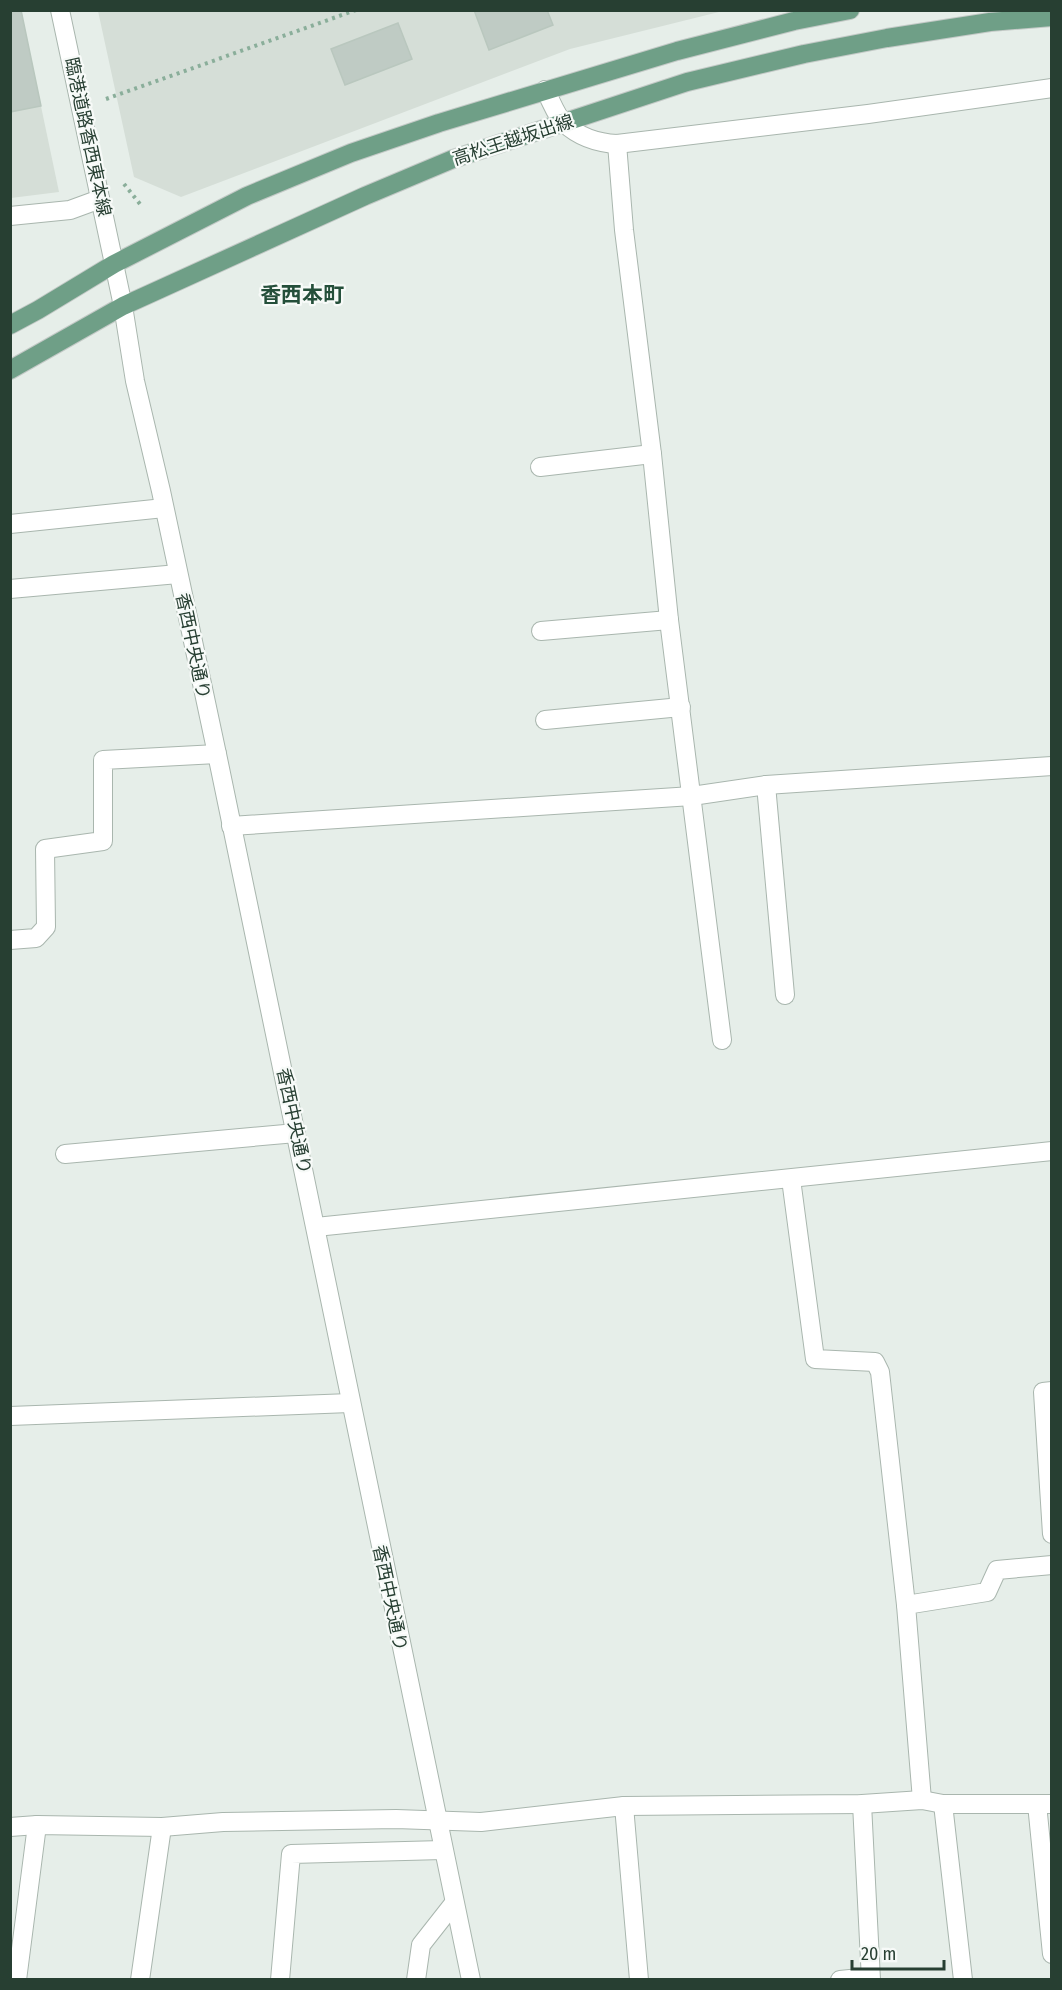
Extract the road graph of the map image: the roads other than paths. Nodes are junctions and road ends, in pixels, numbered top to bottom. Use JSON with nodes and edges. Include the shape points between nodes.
{"nodes":[{"id":1,"x":60,"y":10,"type":"edge"},
{"id":2,"x":850,"y":10,"type":"edge"},
{"id":3,"x":1052,"y":17,"type":"edge"},
{"id":4,"x":1052,"y":88,"type":"edge"},
{"id":5,"x":545,"y":90,"type":"junction"},
{"id":6,"x":564,"y":123,"type":"junction"},
{"id":7,"x":617,"y":144,"type":"junction"},
{"id":8,"x":100,"y":199,"type":"junction"},
{"id":9,"x":10,"y":216,"type":"edge"},
{"id":10,"x":114,"y":264,"type":"junction"},
{"id":11,"x":123,"y":306,"type":"junction"},
{"id":12,"x":10,"y":325,"type":"edge"},
{"id":13,"x":10,"y":370,"type":"edge"},
{"id":14,"x":652,"y":454,"type":"junction"},
{"id":15,"x":540,"y":467,"type":"dead end"},
{"id":16,"x":164,"y":507,"type":"junction"},
{"id":17,"x":10,"y":524,"type":"edge"},
{"id":18,"x":178,"y":574,"type":"junction"},
{"id":19,"x":10,"y":589,"type":"edge"},
{"id":20,"x":669,"y":620,"type":"junction"},
{"id":21,"x":541,"y":631,"type":"dead end"},
{"id":22,"x":681,"y":706,"type":"junction"},
{"id":23,"x":545,"y":720,"type":"dead end"},
{"id":24,"x":217,"y":754,"type":"junction"},
{"id":25,"x":1052,"y":766,"type":"edge"},
{"id":26,"x":766,"y":785,"type":"junction"},
{"id":27,"x":692,"y":796,"type":"junction"},
{"id":28,"x":231,"y":826,"type":"junction"},
{"id":29,"x":10,"y":940,"type":"edge"},
{"id":30,"x":785,"y":995,"type":"dead end"},
{"id":31,"x":722,"y":1040,"type":"dead end"},
{"id":32,"x":296,"y":1133,"type":"junction"},
{"id":33,"x":1052,"y":1151,"type":"edge"},
{"id":34,"x":65,"y":1154,"type":"dead end"},
{"id":35,"x":791,"y":1179,"type":"junction"},
{"id":36,"x":316,"y":1227,"type":"junction"},
{"id":37,"x":1052,"y":1391,"type":"edge"},
{"id":38,"x":350,"y":1403,"type":"junction"},
{"id":39,"x":10,"y":1416,"type":"edge"},
{"id":40,"x":1052,"y":1534,"type":"edge"},
{"id":41,"x":1052,"y":1565,"type":"edge"},
{"id":42,"x":906,"y":1605,"type":"junction"},
{"id":43,"x":922,"y":1800,"type":"junction"},
{"id":44,"x":862,"y":1804,"type":"junction"},
{"id":45,"x":943,"y":1804,"type":"junction"},
{"id":46,"x":1044,"y":1804,"type":"edge"},
{"id":47,"x":624,"y":1806,"type":"junction"},
{"id":48,"x":437,"y":1820,"type":"junction"},
{"id":49,"x":37,"y":1825,"type":"junction"},
{"id":50,"x":10,"y":1827,"type":"edge"},
{"id":51,"x":162,"y":1827,"type":"junction"},
{"id":52,"x":443,"y":1850,"type":"junction"},
{"id":53,"x":454,"y":1903,"type":"junction"},
{"id":54,"x":1052,"y":1954,"type":"edge"},
{"id":55,"x":871,"y":1978,"type":"edge"},
{"id":56,"x":17,"y":1980,"type":"edge"},
{"id":57,"x":140,"y":1980,"type":"edge"},
{"id":58,"x":280,"y":1980,"type":"edge"},
{"id":59,"x":417,"y":1980,"type":"edge"},
{"id":60,"x":471,"y":1980,"type":"edge"},
{"id":61,"x":639,"y":1980,"type":"edge"},
{"id":62,"x":840,"y":1980,"type":"edge"},
{"id":63,"x":963,"y":1980,"type":"edge"}],
"edges":[{"from":1,"to":8,"type":"street","name":"臨港道路香西東本線"},
{"from":2,"to":5,"type":"main road","name":"高松王越坂出線","via":[[677,51]]},
{"from":3,"to":6,"type":"main road","name":"高松王越坂出線","via":[[990,22],[804,54],[687,82]]},
{"from":4,"to":7,"type":"street"},
{"from":5,"to":6,"type":"street"},
{"from":5,"to":10,"type":"main road","name":"高松王越坂出線","via":[[319,166],[247,196]]},
{"from":6,"to":7,"type":"street","via":[[600,143]]},
{"from":6,"to":11,"type":"main road","name":"高松王越坂出線","via":[[453,159]]},
{"from":7,"to":14,"type":"street"},
{"from":8,"to":9,"type":"street","via":[[70,210]]},
{"from":8,"to":10,"type":"street","name":"臨港道路香西東本線"},
{"from":10,"to":11,"type":"street","name":"香西中央通り"},
{"from":10,"to":12,"type":"main road","name":"高松王越坂出線"},
{"from":11,"to":13,"type":"main road","name":"高松王越坂出線"},
{"from":11,"to":16,"type":"street","name":"香西中央通り","via":[[135,381]]},
{"from":14,"to":15,"type":"street"},
{"from":14,"to":20,"type":"street"},
{"from":16,"to":17,"type":"street"},
{"from":16,"to":18,"type":"street","name":"香西中央通り"},
{"from":18,"to":19,"type":"street"},
{"from":18,"to":24,"type":"street","name":"香西中央通り"},
{"from":20,"to":21,"type":"street"},
{"from":20,"to":22,"type":"street"},
{"from":22,"to":23,"type":"street"},
{"from":22,"to":27,"type":"street"},
{"from":24,"to":28,"type":"street","name":"香西中央通り"},
{"from":24,"to":29,"type":"street","via":[[103,760],[103,841],[45,849],[46,927],[36,938]]},
{"from":25,"to":26,"type":"street"},
{"from":26,"to":27,"type":"street"},
{"from":26,"to":30,"type":"street"},
{"from":27,"to":28,"type":"street"},
{"from":27,"to":31,"type":"street"},
{"from":28,"to":32,"type":"street","name":"香西中央通り"},
{"from":32,"to":34,"type":"street"},
{"from":32,"to":36,"type":"street","name":"香西中央通り"},
{"from":33,"to":35,"type":"street"},
{"from":35,"to":36,"type":"street"},
{"from":35,"to":42,"type":"street","via":[[815,1359],[874,1362],[880,1372]]},
{"from":36,"to":38,"type":"street","name":"香西中央通り"},
{"from":37,"to":40,"type":"street","via":[[1043,1392]]},
{"from":38,"to":39,"type":"street"},
{"from":38,"to":48,"type":"street","name":"香西中央通り"},
{"from":41,"to":42,"type":"street","via":[[997,1570],[987,1592]]},
{"from":42,"to":43,"type":"street"},
{"from":43,"to":44,"type":"street"},
{"from":43,"to":45,"type":"street"},
{"from":44,"to":47,"type":"street"},
{"from":44,"to":55,"type":"street"},
{"from":45,"to":46,"type":"street"},
{"from":45,"to":63,"type":"street"},
{"from":46,"to":54,"type":"street"},
{"from":47,"to":48,"type":"street","via":[[481,1822]]},
{"from":47,"to":61,"type":"street"},
{"from":48,"to":51,"type":"street","via":[[223,1822]]},
{"from":48,"to":52,"type":"street","name":"香西中央通り"},
{"from":49,"to":50,"type":"street"},
{"from":49,"to":51,"type":"street"},
{"from":49,"to":56,"type":"street"},
{"from":51,"to":57,"type":"street"},
{"from":52,"to":53,"type":"street","name":"香西中央通り"},
{"from":52,"to":58,"type":"street","via":[[291,1854]]},
{"from":53,"to":59,"type":"street","via":[[421,1945]]},
{"from":53,"to":60,"type":"street","name":"香西中央通り"},
{"from":55,"to":62,"type":"street"}]}
